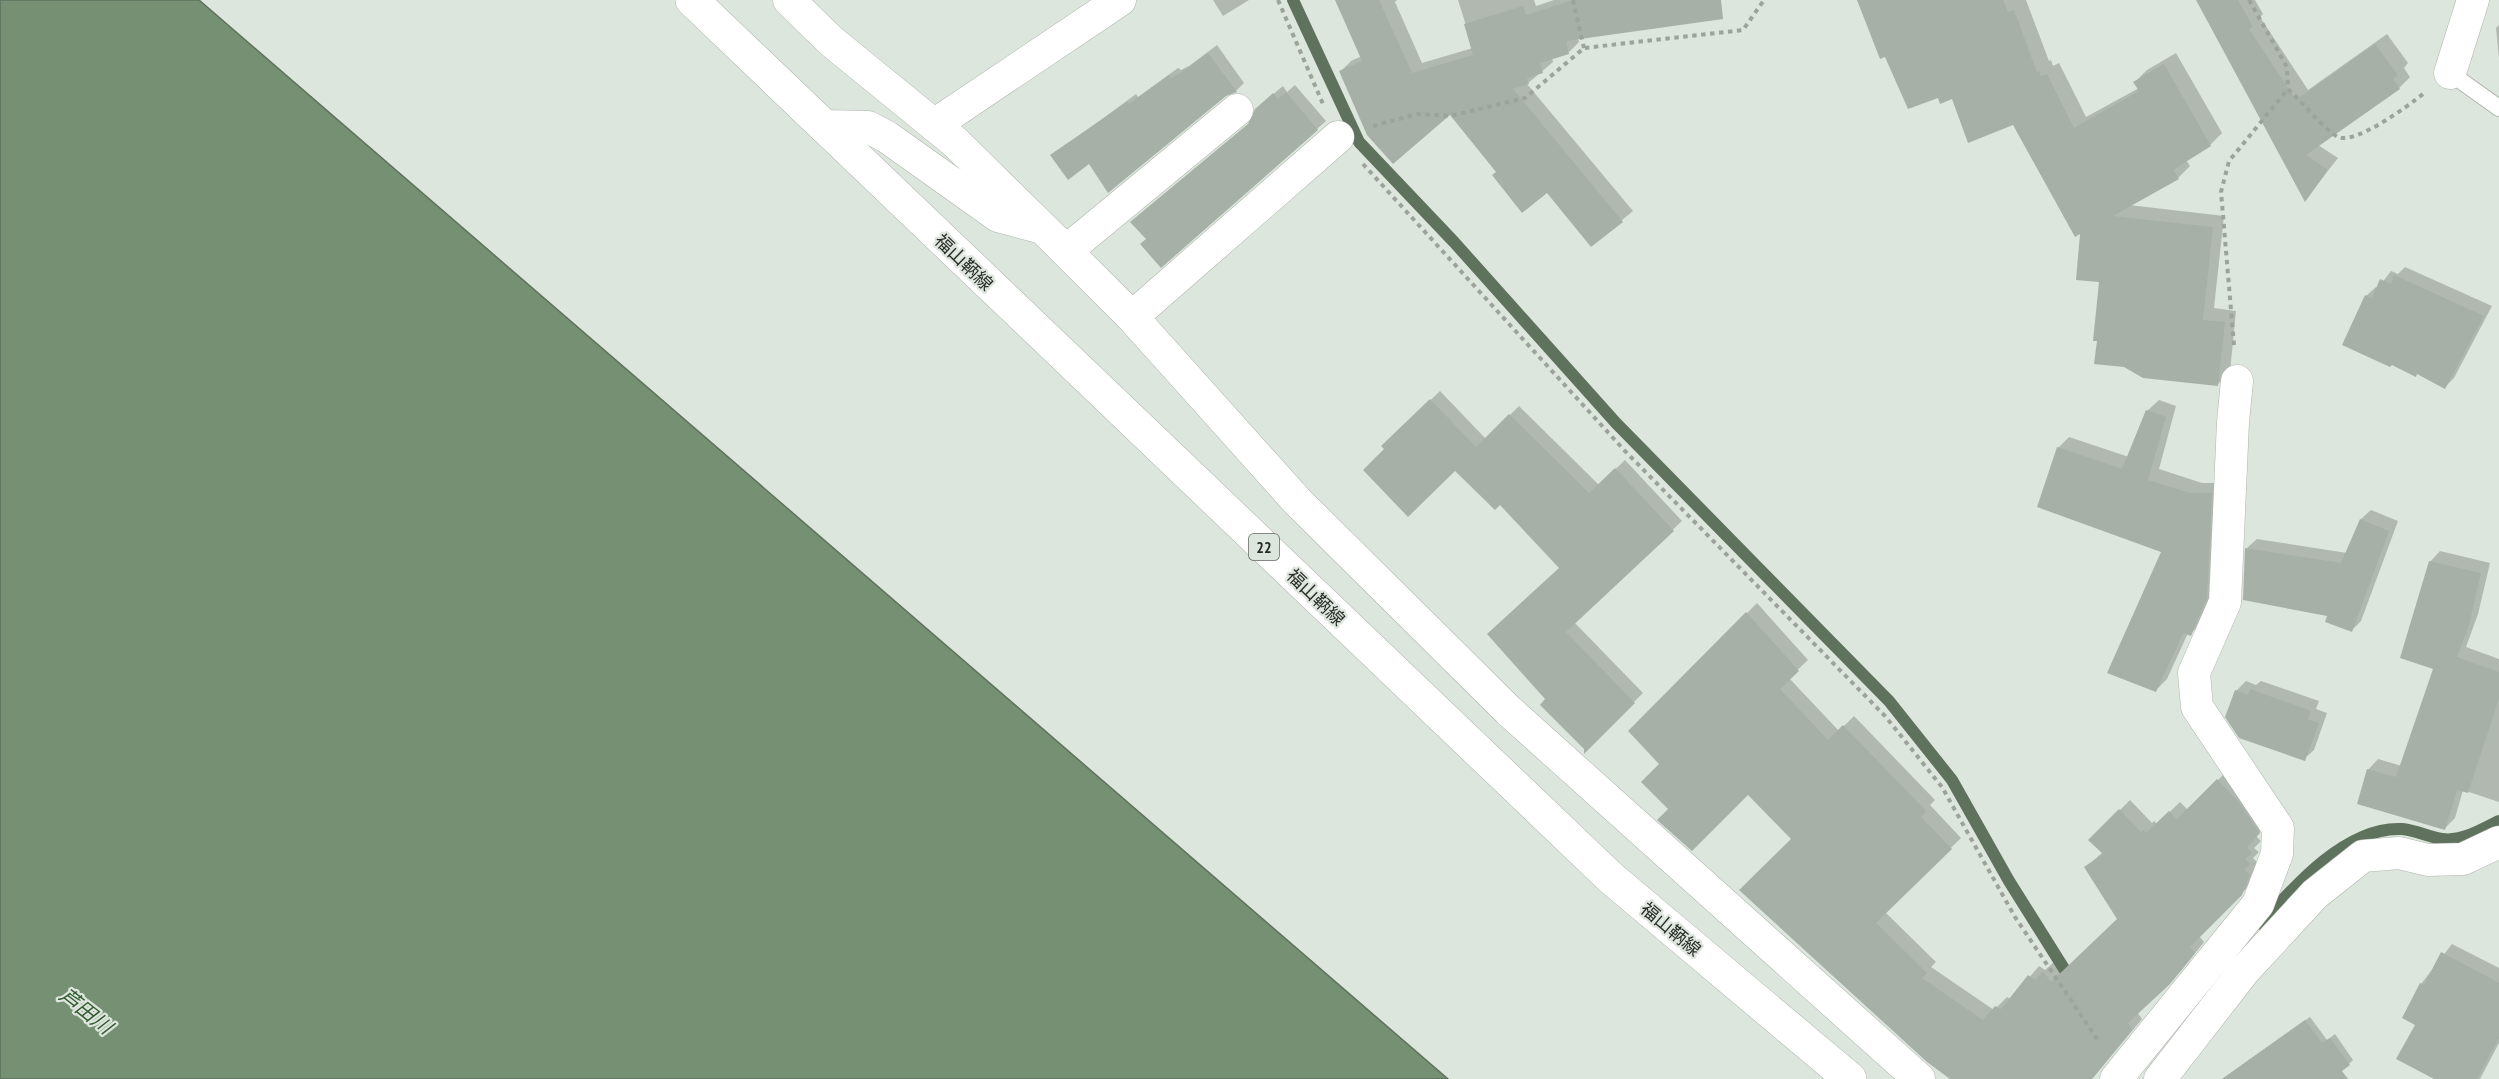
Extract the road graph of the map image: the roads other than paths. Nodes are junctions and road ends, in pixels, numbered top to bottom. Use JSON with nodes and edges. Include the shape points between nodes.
{"nodes":[{"id":1,"x":692,"y":0,"type":"edge"},
{"id":2,"x":789,"y":0,"type":"edge"},
{"id":3,"x":1120,"y":0,"type":"edge"},
{"id":4,"x":2473,"y":0,"type":"edge"},
{"id":5,"x":2450,"y":73,"type":"joint"},
{"id":6,"x":2499,"y":108,"type":"edge"},
{"id":7,"x":1237,"y":110,"type":"dead end"},
{"id":8,"x":934,"y":125,"type":"junction"},
{"id":9,"x":823,"y":126,"type":"junction"},
{"id":10,"x":1350,"y":133,"type":"road end"},
{"id":11,"x":1043,"y":228,"type":"junction"},
{"id":12,"x":1066,"y":251,"type":"junction"},
{"id":13,"x":1132,"y":317,"type":"junction"},
{"id":14,"x":2237,"y":381,"type":"road end"},
{"id":15,"x":2499,"y":842,"type":"edge"},
{"id":16,"x":2231,"y":961,"type":"junction"},
{"id":17,"x":2118,"y":1077,"type":"edge"},
{"id":18,"x":1850,"y":1079,"type":"edge"},
{"id":19,"x":1919,"y":1079,"type":"edge"},
{"id":20,"x":2160,"y":1079,"type":"edge"}],
"edges":[{"from":1,"to":9,"type":"main road","name":"福山鞆線","number":"22"},
{"from":2,"to":8,"type":"street","via":[[831,41]]},
{"from":3,"to":8,"type":"street"},
{"from":4,"to":5,"type":"street"},
{"from":5,"to":6,"type":"lane"},
{"from":7,"to":12,"type":"street"},
{"from":8,"to":11,"type":"street"},
{"from":9,"to":11,"type":"street","via":[[868,127],[998,216]]},
{"from":9,"to":18,"type":"main road","name":"福山鞆線","number":"22","via":[[1611,878]]},
{"from":10,"to":13,"type":"street"},
{"from":11,"to":12,"type":"street"},
{"from":12,"to":13,"type":"street"},
{"from":13,"to":19,"type":"street","via":[[1297,501],[1509,711]]},
{"from":14,"to":16,"type":"street","via":[[2225,602],[2194,672],[2197,707],[2278,828],[2277,854]]},
{"from":15,"to":16,"type":"street","via":[[2463,859],[2428,860],[2399,853],[2363,856]]},
{"from":16,"to":17,"type":"street"},
{"from":16,"to":20,"type":"street"}]}
